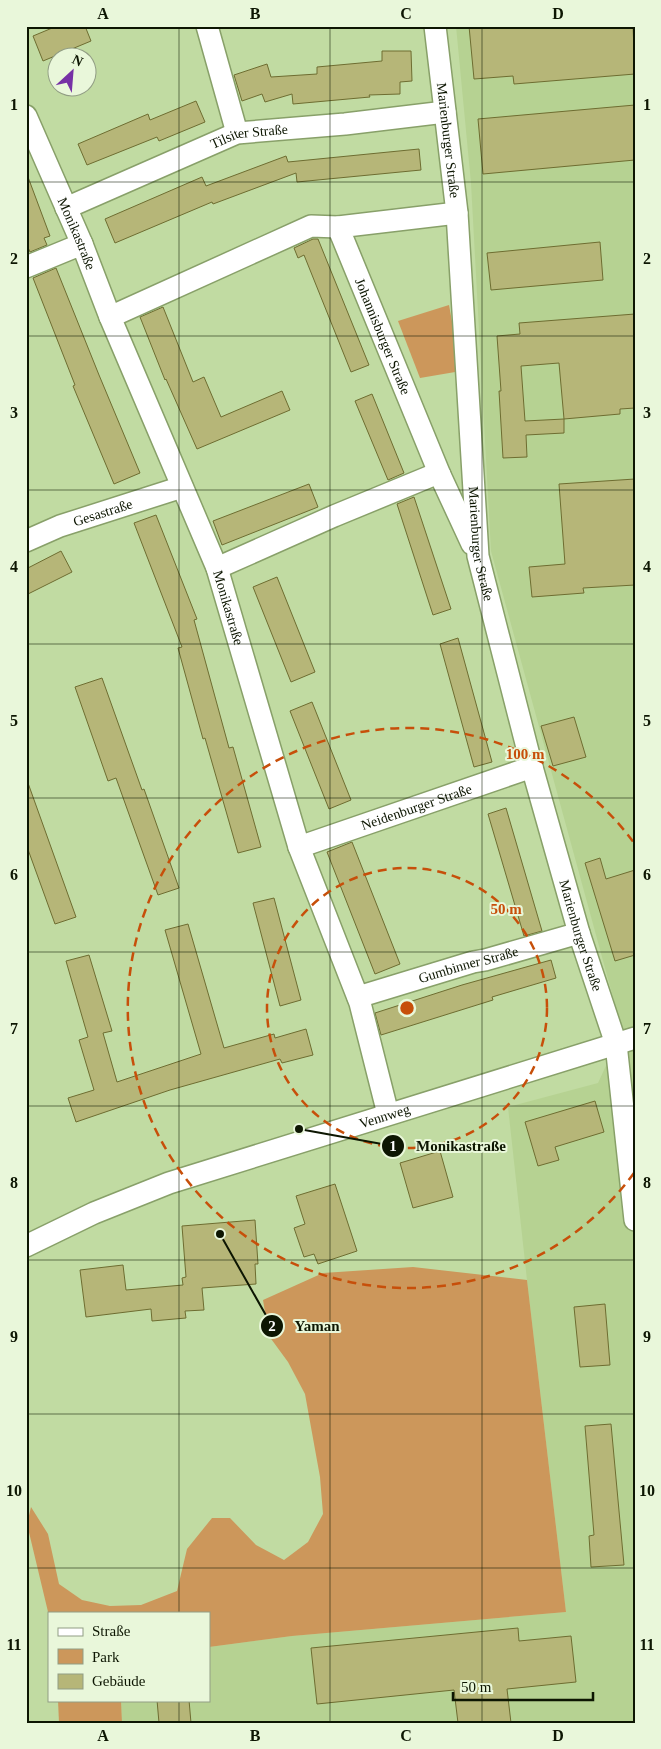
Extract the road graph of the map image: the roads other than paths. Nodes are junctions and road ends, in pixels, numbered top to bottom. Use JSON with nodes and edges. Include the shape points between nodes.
{"nodes":[{"id":1,"x":207,"y":26,"type":"edge"},
{"id":2,"x":435,"y":26,"type":"edge"},
{"id":3,"x":445,"y":112,"type":"junction"},
{"id":4,"x":26,"y":116,"type":"edge"},
{"id":5,"x":237,"y":133,"type":"junction"},
{"id":6,"x":66,"y":208,"type":"junction"},
{"id":7,"x":457,"y":213,"type":"junction"},
{"id":8,"x":338,"y":226,"type":"junction"},
{"id":9,"x":82,"y":244,"type":"junction"},
{"id":10,"x":26,"y":267,"type":"edge"},
{"id":11,"x":110,"y":317,"type":"junction"},
{"id":12,"x":440,"y":474,"type":"junction"},
{"id":13,"x":182,"y":487,"type":"junction"},
{"id":14,"x":26,"y":541,"type":"edge"},
{"id":15,"x":478,"y":556,"type":"junction"},
{"id":16,"x":217,"y":568,"type":"junction"},
{"id":17,"x":532,"y":766,"type":"junction"},
{"id":18,"x":299,"y":847,"type":"junction"},
{"id":19,"x":579,"y":933,"type":"junction"},
{"id":20,"x":358,"y":997,"type":"junction"},
{"id":21,"x":626,"y":1041,"type":"edge"},
{"id":22,"x":388,"y":1114,"type":"junction"},
{"id":23,"x":635,"y":1220,"type":"edge"},
{"id":24,"x":26,"y":1246,"type":"edge"}],
"edges":[{"from":1,"to":5,"type":"street"},
{"from":2,"to":3,"type":"street","name":"Marienburger Straße"},
{"from":3,"to":5,"type":"street","name":"Tilsiter Straße"},
{"from":3,"to":7,"type":"street","name":"Marienburger Straße"},
{"from":4,"to":6,"type":"street","name":"Monikastraße"},
{"from":5,"to":6,"type":"street","name":"Tilsiter Straße"},
{"from":6,"to":9,"type":"street","name":"Monikastraße"},
{"from":7,"to":8,"type":"street"},
{"from":7,"to":15,"type":"street","name":"Marienburger Straße"},
{"from":8,"to":11,"type":"street","via":[[311,226]]},
{"from":8,"to":12,"type":"street","name":"Johannisburger Straße"},
{"from":9,"to":10,"type":"street"},
{"from":9,"to":11,"type":"street","name":"Monikastraße"},
{"from":11,"to":13,"type":"street","name":"Monikastraße"},
{"from":12,"to":15,"type":"street","name":"Johannisburger Straße"},
{"from":12,"to":16,"type":"street"},
{"from":13,"to":14,"type":"street","name":"Gesastraße","via":[[60,526]]},
{"from":13,"to":16,"type":"street","name":"Monikastraße"},
{"from":15,"to":17,"type":"street","name":"Marienburger Straße"},
{"from":16,"to":18,"type":"street","name":"Monikastraße"},
{"from":17,"to":18,"type":"street","name":"Neidenburger Straße"},
{"from":17,"to":19,"type":"street","name":"Marienburger Straße"},
{"from":18,"to":20,"type":"street","name":"Monikastraße"},
{"from":19,"to":20,"type":"street","name":"Gumbinner Straße"},
{"from":19,"to":21,"type":"street","name":"Marienburger Straße"},
{"from":20,"to":22,"type":"street","name":"Monikastraße"},
{"from":21,"to":22,"type":"street","name":"Vennweg"},
{"from":21,"to":23,"type":"street","name":"Marienburger Straße"},
{"from":22,"to":24,"type":"street","name":"Vennweg","via":[[170,1182],[94,1212]]}]}
